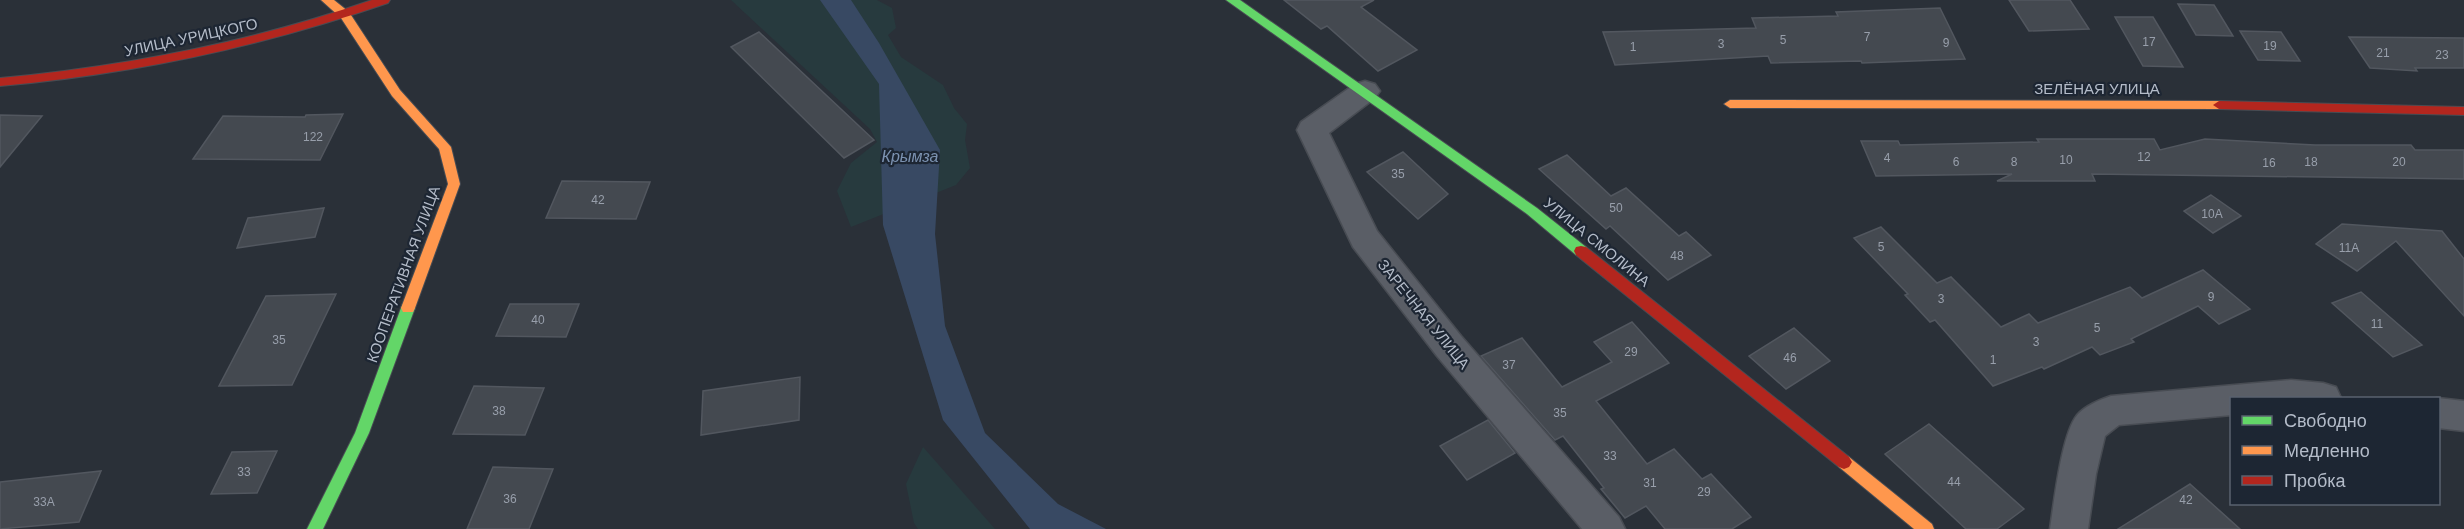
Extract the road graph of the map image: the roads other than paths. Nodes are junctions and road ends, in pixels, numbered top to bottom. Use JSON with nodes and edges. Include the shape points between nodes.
{"nodes":[{"id":1,"x":327,"y":0,"type":"edge"},
{"id":2,"x":384,"y":0,"type":"edge"},
{"id":3,"x":1232,"y":0,"type":"edge"},
{"id":4,"x":345,"y":15,"type":"junction"},
{"id":5,"x":0,"y":82,"type":"edge"},
{"id":6,"x":1365,"y":92,"type":"junction"},
{"id":7,"x":1730,"y":104,"type":"dead end"},
{"id":8,"x":2464,"y":111,"type":"edge"},
{"id":9,"x":2264,"y":397,"type":"edge"},
{"id":10,"x":2310,"y":397,"type":"edge"},
{"id":11,"x":2230,"y":400,"type":"edge"},
{"id":12,"x":2440,"y":413,"type":"edge"},
{"id":13,"x":2464,"y":416,"type":"edge"},
{"id":14,"x":315,"y":529,"type":"edge"},
{"id":15,"x":1606,"y":529,"type":"edge"},
{"id":16,"x":1926,"y":529,"type":"edge"},
{"id":17,"x":2069,"y":529,"type":"edge"}],
"edges":[{"from":1,"to":4,"type":"street","name":"КООПЕРАТИВНАЯ УЛИЦА"},
{"from":2,"to":4,"type":"street","name":"УЛИЦА УРИЦКОГО"},
{"from":3,"to":6,"type":"street","name":"УЛИЦА СМОЛИНА"},
{"from":4,"to":5,"type":"street","name":"УЛИЦА УРИЦКОГО","via":[[262,40],[147,64],[67,78]]},
{"from":4,"to":14,"type":"street","name":"КООПЕРАТИВНАЯ УЛИЦА","via":[[396,93],[445,147],[454,184],[362,433]]},
{"from":6,"to":15,"type":"street","name":"ЗАРЕЧНАЯ УЛИЦА","via":[[1312,130],[1364,238],[1449,346]]},
{"from":6,"to":16,"type":"street","name":"УЛИЦА СМОЛИНА","via":[[1532,211]]},
{"from":7,"to":8,"type":"street","name":"ЗЕЛЁНАЯ УЛИЦА","via":[[2224,105]]},
{"from":9,"to":10,"type":"street"},
{"from":11,"to":17,"type":"street","via":[[2111,411],[2089,427]]},
{"from":12,"to":13,"type":"street"}]}
